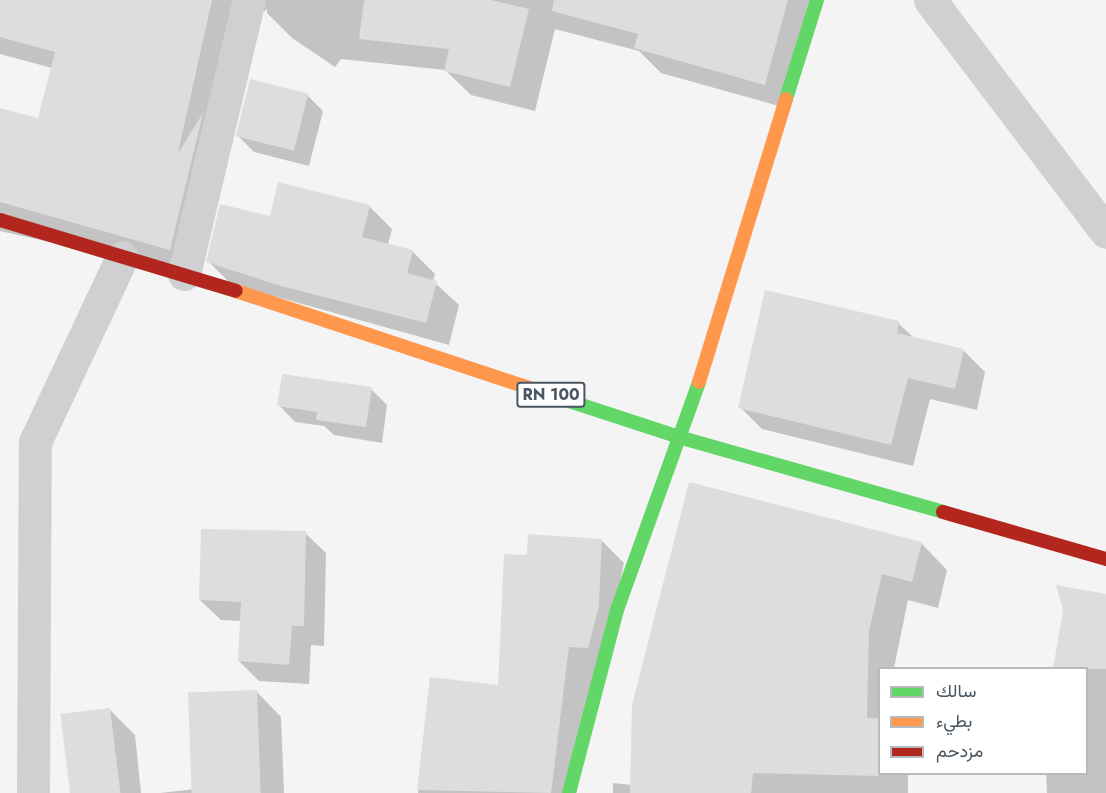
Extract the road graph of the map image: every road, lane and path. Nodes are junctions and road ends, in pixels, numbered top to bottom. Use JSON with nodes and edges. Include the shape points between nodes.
{"nodes":[{"id":1,"x":249,"y":0,"type":"edge"},
{"id":2,"x":818,"y":0,"type":"edge"},
{"id":3,"x":930,"y":0,"type":"edge"},
{"id":4,"x":0,"y":220,"type":"edge"},
{"id":5,"x":1106,"y":232,"type":"edge"},
{"id":6,"x":122,"y":257,"type":"junction"},
{"id":7,"x":184,"y":274,"type":"junction"},
{"id":8,"x":682,"y":438,"type":"junction"},
{"id":9,"x":1106,"y":559,"type":"edge"},
{"id":10,"x":33,"y":793,"type":"edge"},
{"id":11,"x":569,"y":793,"type":"edge"}],
"edges":[{"from":1,"to":7,"type":"street"},
{"from":2,"to":8,"type":"main road"},
{"from":3,"to":5,"type":"street"},
{"from":4,"to":6,"type":"main road","number":"RN 100"},
{"from":6,"to":7,"type":"main road","number":"RN 100"},
{"from":6,"to":10,"type":"street","via":[[35,441]]},
{"from":7,"to":8,"type":"main road","number":"RN 100"},
{"from":8,"to":9,"type":"main road","number":"RN 100"},
{"from":8,"to":11,"type":"main road","via":[[617,610]]}]}
